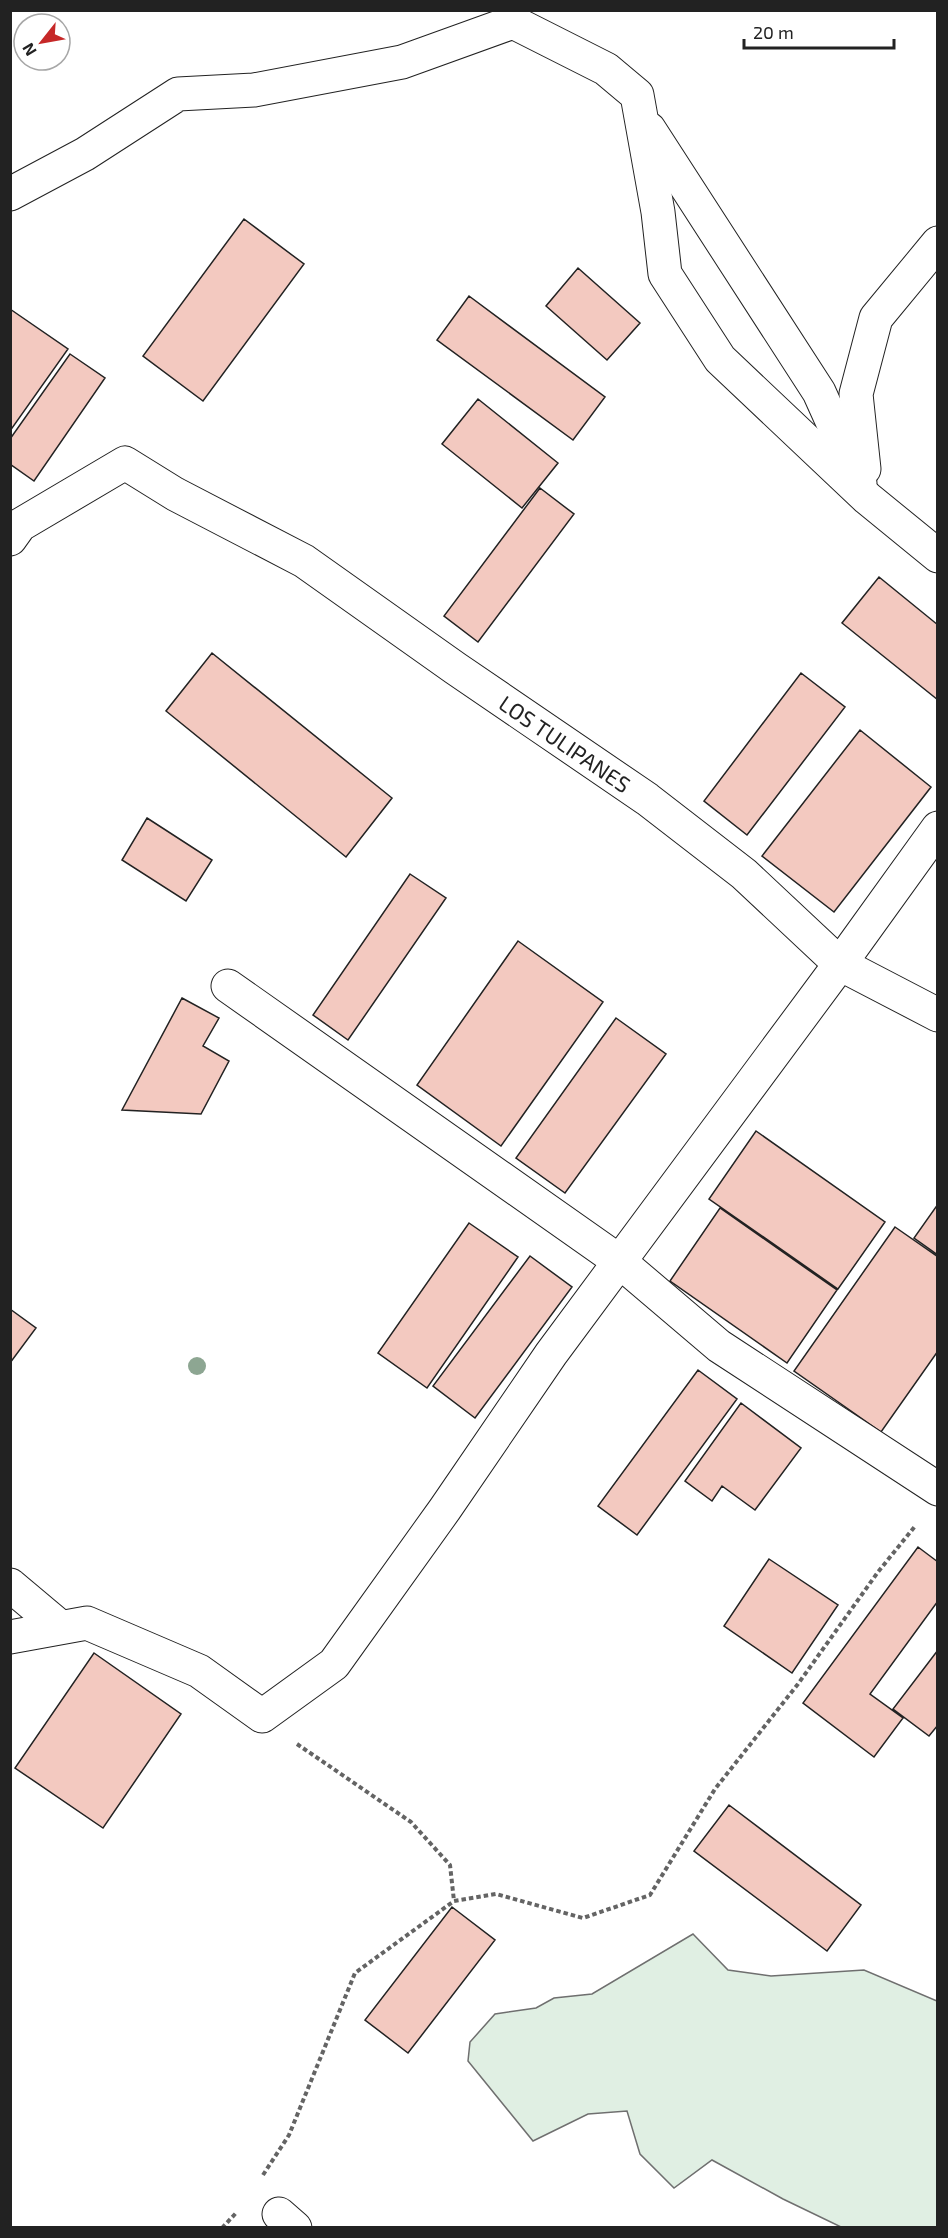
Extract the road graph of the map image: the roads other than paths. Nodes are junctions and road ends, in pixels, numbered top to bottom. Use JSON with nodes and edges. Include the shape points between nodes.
{"nodes":[{"id":1,"x":640,"y":116,"type":"junction"},
{"id":2,"x":10,"y":194,"type":"edge"},
{"id":3,"x":938,"y":243,"type":"edge"},
{"id":4,"x":867,"y":498,"type":"junction"},
{"id":5,"x":10,"y":539,"type":"edge"},
{"id":6,"x":938,"y":556,"type":"edge"},
{"id":7,"x":938,"y":828,"type":"edge"},
{"id":8,"x":840,"y":964,"type":"junction"},
{"id":9,"x":228,"y":986,"type":"dead end"},
{"id":10,"x":938,"y":1016,"type":"edge"},
{"id":11,"x":620,"y":1261,"type":"junction"},
{"id":12,"x":930,"y":1503,"type":"edge"},
{"id":13,"x":10,"y":1585,"type":"edge"},
{"id":14,"x":60,"y":1627,"type":"junction"},
{"id":15,"x":10,"y":1637,"type":"edge"}],
"edges":[{"from":1,"to":2,"type":"street","via":[[636,95],[606,69],[513,22],[402,62],[254,90],[178,94],[86,154]]},
{"from":1,"to":4,"type":"street","via":[[819,392]]},
{"from":1,"to":4,"type":"street","via":[[665,274],[720,359]]},
{"from":3,"to":4,"type":"street","via":[[876,318],[856,394]]},
{"from":4,"to":6,"type":"street"},
{"from":5,"to":8,"type":"street","name":"LOS TULIPANES","via":[[20,525],[125,463],[175,494],[304,561],[647,799],[744,874]]},
{"from":7,"to":8,"type":"street"},
{"from":8,"to":10,"type":"street","name":"LOS TULIPANES"},
{"from":8,"to":11,"type":"street"},
{"from":9,"to":11,"type":"street"},
{"from":11,"to":12,"type":"street","via":[[720,1346]]},
{"from":11,"to":14,"type":"street","via":[[334,1664],[262,1716],[199,1671],[87,1623]]},
{"from":13,"to":14,"type":"street"},
{"from":14,"to":15,"type":"street"}]}
